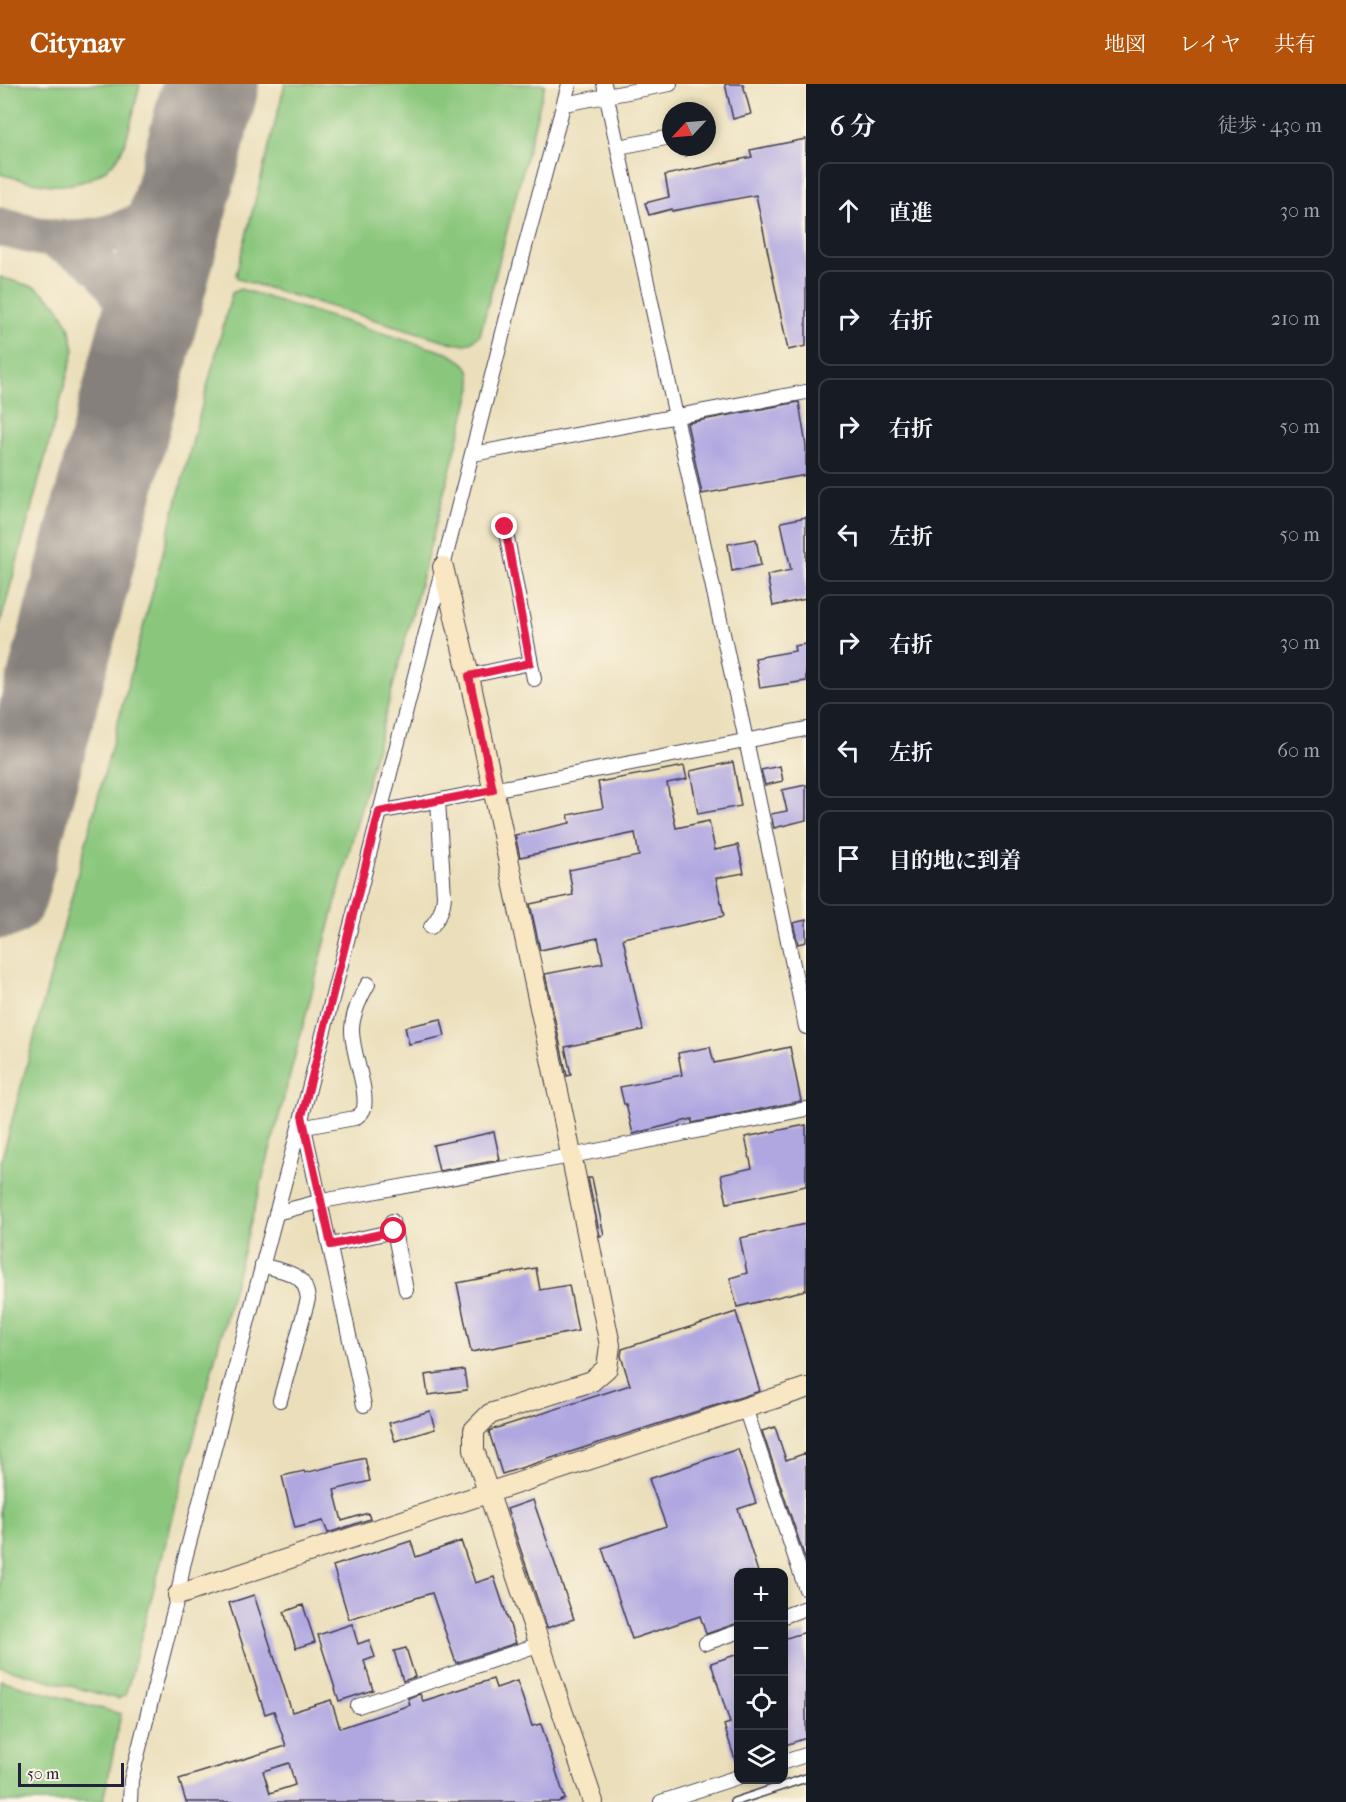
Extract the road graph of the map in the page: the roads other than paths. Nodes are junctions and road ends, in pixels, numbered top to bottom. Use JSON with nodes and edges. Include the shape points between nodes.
{"nodes":[{"id":1,"x":569,"y":84,"type":"edge"},
{"id":2,"x":670,"y":84,"type":"edge"},
{"id":3,"x":605,"y":90,"type":"edge"},
{"id":4,"x":564,"y":104,"type":"junction"},
{"id":5,"x":662,"y":139,"type":"edge"},
{"id":6,"x":618,"y":147,"type":"junction"},
{"id":7,"x":806,"y":392,"type":"edge"},
{"id":8,"x":676,"y":417,"type":"junction"},
{"id":9,"x":473,"y":454,"type":"junction"},
{"id":10,"x":505,"y":527,"type":"dead end"},
{"id":11,"x":443,"y":567,"type":"junction"},
{"id":12,"x":530,"y":663,"type":"junction"},
{"id":13,"x":469,"y":676,"type":"junction"},
{"id":14,"x":534,"y":679,"type":"dead end"},
{"id":15,"x":806,"y":729,"type":"edge"},
{"id":16,"x":746,"y":740,"type":"junction"},
{"id":17,"x":493,"y":790,"type":"junction"},
{"id":18,"x":438,"y":801,"type":"junction"},
{"id":19,"x":379,"y":812,"type":"junction"},
{"id":20,"x":431,"y":927,"type":"dead end"},
{"id":21,"x":368,"y":984,"type":"dead end"},
{"id":22,"x":806,"y":1028,"type":"edge"},
{"id":23,"x":806,"y":1109,"type":"edge"},
{"id":24,"x":304,"y":1121,"type":"junction"},
{"id":25,"x":571,"y":1156,"type":"junction"},
{"id":26,"x":322,"y":1201,"type":"junction"},
{"id":27,"x":276,"y":1213,"type":"junction"},
{"id":28,"x":331,"y":1245,"type":"junction"},
{"id":29,"x":262,"y":1265,"type":"junction"},
{"id":30,"x":406,"y":1290,"type":"dead end"},
{"id":31,"x":806,"y":1388,"type":"edge"},
{"id":32,"x":280,"y":1400,"type":"dead end"},
{"id":33,"x":364,"y":1405,"type":"dead end"},
{"id":34,"x":745,"y":1408,"type":"junction"},
{"id":35,"x":488,"y":1491,"type":"junction"},
{"id":36,"x":806,"y":1589,"type":"edge"},
{"id":37,"x":178,"y":1595,"type":"junction"},
{"id":38,"x":806,"y":1608,"type":"edge"},
{"id":39,"x":788,"y":1614,"type":"edge"},
{"id":40,"x":734,"y":1633,"type":"edge"},
{"id":41,"x":706,"y":1643,"type":"dead end"},
{"id":42,"x":540,"y":1644,"type":"junction"},
{"id":43,"x":358,"y":1706,"type":"dead end"},
{"id":44,"x":806,"y":1755,"type":"edge"},
{"id":45,"x":788,"y":1760,"type":"edge"},
{"id":46,"x":734,"y":1778,"type":"edge"},
{"id":47,"x":806,"y":1778,"type":"edge"},
{"id":48,"x":130,"y":1802,"type":"edge"},
{"id":49,"x":593,"y":1802,"type":"edge"},
{"id":50,"x":661,"y":1802,"type":"edge"},
{"id":51,"x":734,"y":1802,"type":"edge"}],
"edges":[{"from":1,"to":4,"type":"street"},
{"from":2,"to":3,"type":"street"},
{"from":3,"to":4,"type":"street"},
{"from":3,"to":6,"type":"street"},
{"from":4,"to":9,"type":"street"},
{"from":5,"to":6,"type":"street"},
{"from":6,"to":8,"type":"street"},
{"from":7,"to":8,"type":"street"},
{"from":8,"to":9,"type":"street"},
{"from":8,"to":16,"type":"street"},
{"from":9,"to":11,"type":"street"},
{"from":10,"to":12,"type":"street"},
{"from":11,"to":13,"type":"street"},
{"from":11,"to":19,"type":"street"},
{"from":12,"to":13,"type":"street"},
{"from":12,"to":14,"type":"street"},
{"from":13,"to":17,"type":"street"},
{"from":15,"to":16,"type":"street"},
{"from":16,"to":17,"type":"street"},
{"from":16,"to":22,"type":"street"},
{"from":17,"to":18,"type":"street"},
{"from":17,"to":25,"type":"street"},
{"from":18,"to":19,"type":"street"},
{"from":18,"to":20,"type":"street","via":[[444,896],[440,916]]},
{"from":19,"to":24,"type":"street"},
{"from":21,"to":24,"type":"street","via":[[354,1014],[352,1029],[364,1108],[355,1118]]},
{"from":23,"to":25,"type":"street"},
{"from":24,"to":26,"type":"street"},
{"from":24,"to":27,"type":"street"},
{"from":25,"to":26,"type":"street"},
{"from":25,"to":35,"type":"street","via":[[610,1345],[607,1368],[592,1381],[490,1414],[474,1430],[474,1450]]},
{"from":26,"to":27,"type":"street"},
{"from":26,"to":28,"type":"street"},
{"from":27,"to":29,"type":"street"},
{"from":28,"to":30,"type":"street","via":[[393,1226]]},
{"from":28,"to":33,"type":"street"},
{"from":29,"to":32,"type":"street","via":[[299,1277],[307,1291]]},
{"from":29,"to":37,"type":"street"},
{"from":31,"to":34,"type":"street"},
{"from":34,"to":35,"type":"street"},
{"from":34,"to":36,"type":"street"},
{"from":35,"to":37,"type":"street"},
{"from":35,"to":42,"type":"street"},
{"from":37,"to":48,"type":"street","via":[[130,1780]]},
{"from":38,"to":39,"type":"street"},
{"from":40,"to":41,"type":"street"},
{"from":42,"to":43,"type":"street"},
{"from":42,"to":49,"type":"street"},
{"from":44,"to":45,"type":"street"},
{"from":46,"to":50,"type":"street"},
{"from":47,"to":51,"type":"lane"}]}
